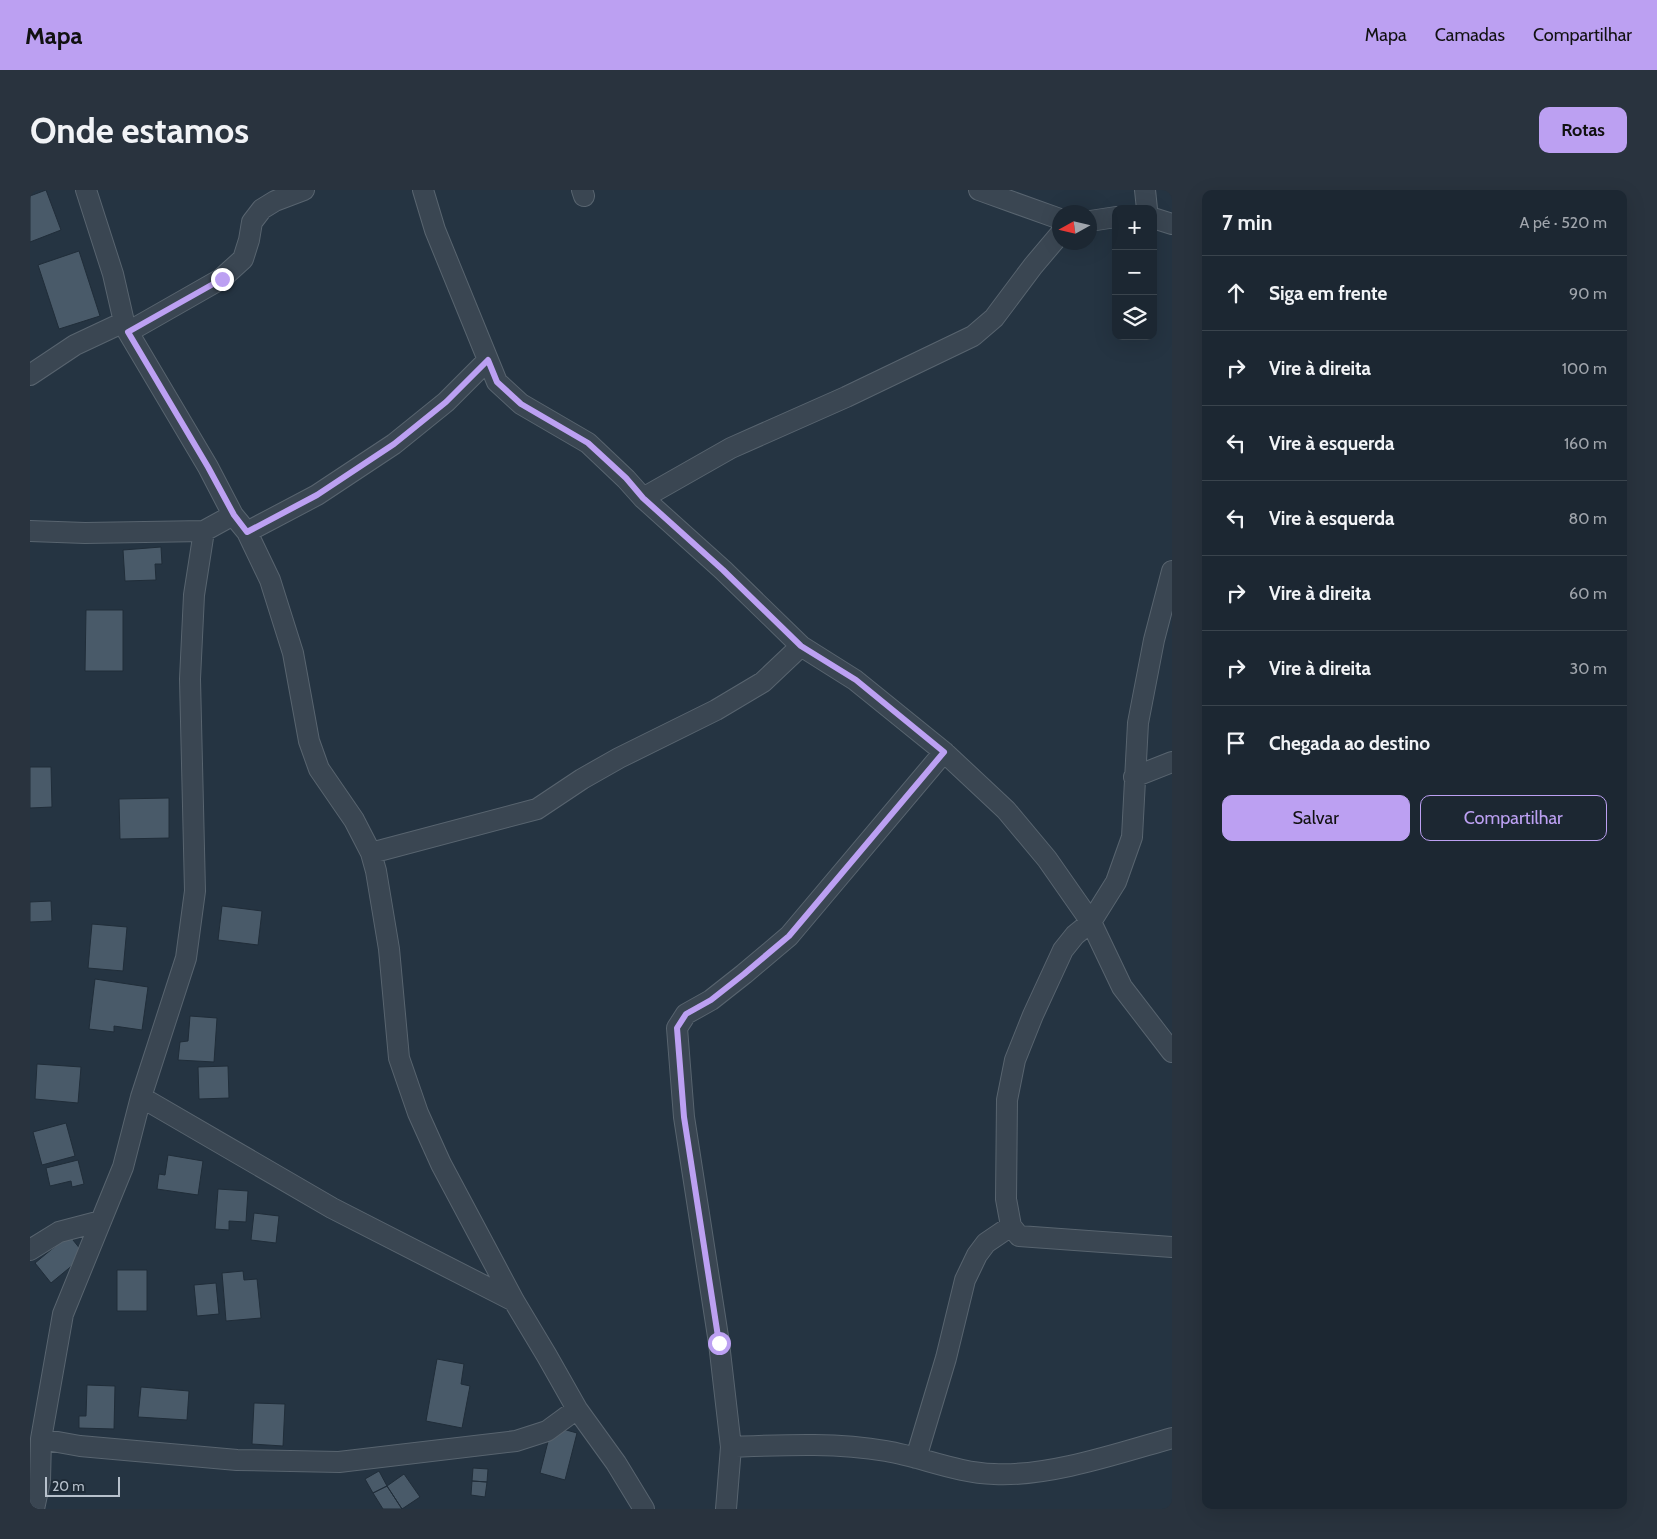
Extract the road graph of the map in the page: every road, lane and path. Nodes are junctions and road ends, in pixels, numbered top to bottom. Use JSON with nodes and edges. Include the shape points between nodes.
{"nodes":[{"id":1,"x":86,"y":190,"type":"edge"},
{"id":2,"x":304,"y":190,"type":"edge"},
{"id":3,"x":424,"y":190,"type":"edge"},
{"id":4,"x":979,"y":190,"type":"edge"},
{"id":5,"x":1145,"y":190,"type":"edge"},
{"id":6,"x":1146,"y":205,"type":"edge"},
{"id":7,"x":1052,"y":217,"type":"edge"},
{"id":8,"x":1112,"y":218,"type":"edge"},
{"id":9,"x":1097,"y":219,"type":"edge"},
{"id":10,"x":1157,"y":219,"type":"edge"},
{"id":11,"x":1172,"y":224,"type":"edge"},
{"id":12,"x":1052,"y":243,"type":"edge"},
{"id":13,"x":126,"y":327,"type":"junction"},
{"id":14,"x":488,"y":360,"type":"junction"},
{"id":15,"x":30,"y":375,"type":"edge"},
{"id":16,"x":643,"y":498,"type":"junction"},
{"id":17,"x":234,"y":515,"type":"junction"},
{"id":18,"x":30,"y":531,"type":"edge"},
{"id":19,"x":204,"y":531,"type":"junction"},
{"id":20,"x":247,"y":532,"type":"junction"},
{"id":21,"x":1172,"y":571,"type":"edge"},
{"id":22,"x":801,"y":646,"type":"junction"},
{"id":23,"x":944,"y":752,"type":"junction"},
{"id":24,"x":1172,"y":762,"type":"edge"},
{"id":25,"x":1134,"y":778,"type":"junction"},
{"id":26,"x":371,"y":853,"type":"junction"},
{"id":27,"x":1091,"y":922,"type":"junction"},
{"id":28,"x":1172,"y":1052,"type":"edge"},
{"id":29,"x":142,"y":1097,"type":"junction"},
{"id":30,"x":101,"y":1221,"type":"junction"},
{"id":31,"x":1011,"y":1226,"type":"junction"},
{"id":32,"x":1172,"y":1247,"type":"edge"},
{"id":33,"x":30,"y":1250,"type":"edge"},
{"id":34,"x":514,"y":1301,"type":"junction"},
{"id":35,"x":577,"y":1409,"type":"junction"},
{"id":36,"x":1172,"y":1438,"type":"edge"},
{"id":37,"x":41,"y":1439,"type":"junction"},
{"id":38,"x":731,"y":1446,"type":"junction"},
{"id":39,"x":916,"y":1458,"type":"junction"},
{"id":40,"x":34,"y":1509,"type":"edge"},
{"id":41,"x":644,"y":1509,"type":"edge"},
{"id":42,"x":726,"y":1509,"type":"edge"}],
"edges":[{"from":1,"to":13,"type":"street"},
{"from":2,"to":13,"type":"street","via":[[262,209],[252,222],[243,259],[222,279]]},
{"from":3,"to":14,"type":"street","via":[[435,230]]},
{"from":4,"to":7,"type":"street"},
{"from":5,"to":6,"type":"street"},
{"from":8,"to":9,"type":"street"},
{"from":10,"to":11,"type":"street"},
{"from":12,"to":16,"type":"street","via":[[994,318],[973,336],[731,448]]},
{"from":13,"to":15,"type":"street","via":[[75,345]]},
{"from":13,"to":17,"type":"street"},
{"from":14,"to":16,"type":"street","via":[[497,382],[521,404],[588,443]]},
{"from":14,"to":20,"type":"street","via":[[446,402],[394,444],[317,495]]},
{"from":16,"to":22,"type":"street"},
{"from":17,"to":19,"type":"street"},
{"from":17,"to":20,"type":"street"},
{"from":18,"to":19,"type":"street"},
{"from":19,"to":29,"type":"street","via":[[194,595],[190,679],[195,891],[186,958]]},
{"from":20,"to":26,"type":"street","via":[[281,612],[293,653],[309,741],[319,769],[354,820]]},
{"from":21,"to":25,"type":"street","via":[[1154,640],[1138,723]]},
{"from":22,"to":23,"type":"street","via":[[856,680]]},
{"from":22,"to":26,"type":"street","via":[[763,682],[716,710],[582,778],[537,808]]},
{"from":23,"to":27,"type":"street","via":[[1006,810],[1047,859]]},
{"from":23,"to":38,"type":"street","via":[[789,936],[731,985],[686,1014],[677,1028],[684,1117],[719,1343]]},
{"from":24,"to":25,"type":"street"},
{"from":25,"to":27,"type":"street","via":[[1132,837],[1116,882]]},
{"from":26,"to":34,"type":"street","via":[[390,949],[399,1058],[418,1113],[441,1164]]},
{"from":27,"to":28,"type":"street","via":[[1122,987]]},
{"from":27,"to":31,"type":"street","via":[[1063,950],[1015,1060],[1007,1100],[1006,1199]]},
{"from":29,"to":30,"type":"street","via":[[123,1167]]},
{"from":29,"to":34,"type":"street","via":[[332,1208]]},
{"from":30,"to":33,"type":"street","via":[[59,1232]]},
{"from":30,"to":37,"type":"street","via":[[63,1314]]},
{"from":31,"to":32,"type":"street","via":[[1019,1236]]},
{"from":31,"to":39,"type":"street","via":[[986,1243],[965,1280]]},
{"from":34,"to":35,"type":"street"},
{"from":35,"to":37,"type":"street","via":[[547,1431],[516,1441],[339,1462],[238,1460],[80,1446]]},
{"from":35,"to":41,"type":"street"},
{"from":36,"to":39,"type":"street","via":[[1038,1472],[994,1474]]},
{"from":37,"to":40,"type":"street","via":[[40,1481]]},
{"from":38,"to":39,"type":"street","via":[[808,1444],[886,1451]]},
{"from":38,"to":42,"type":"street"}]}
